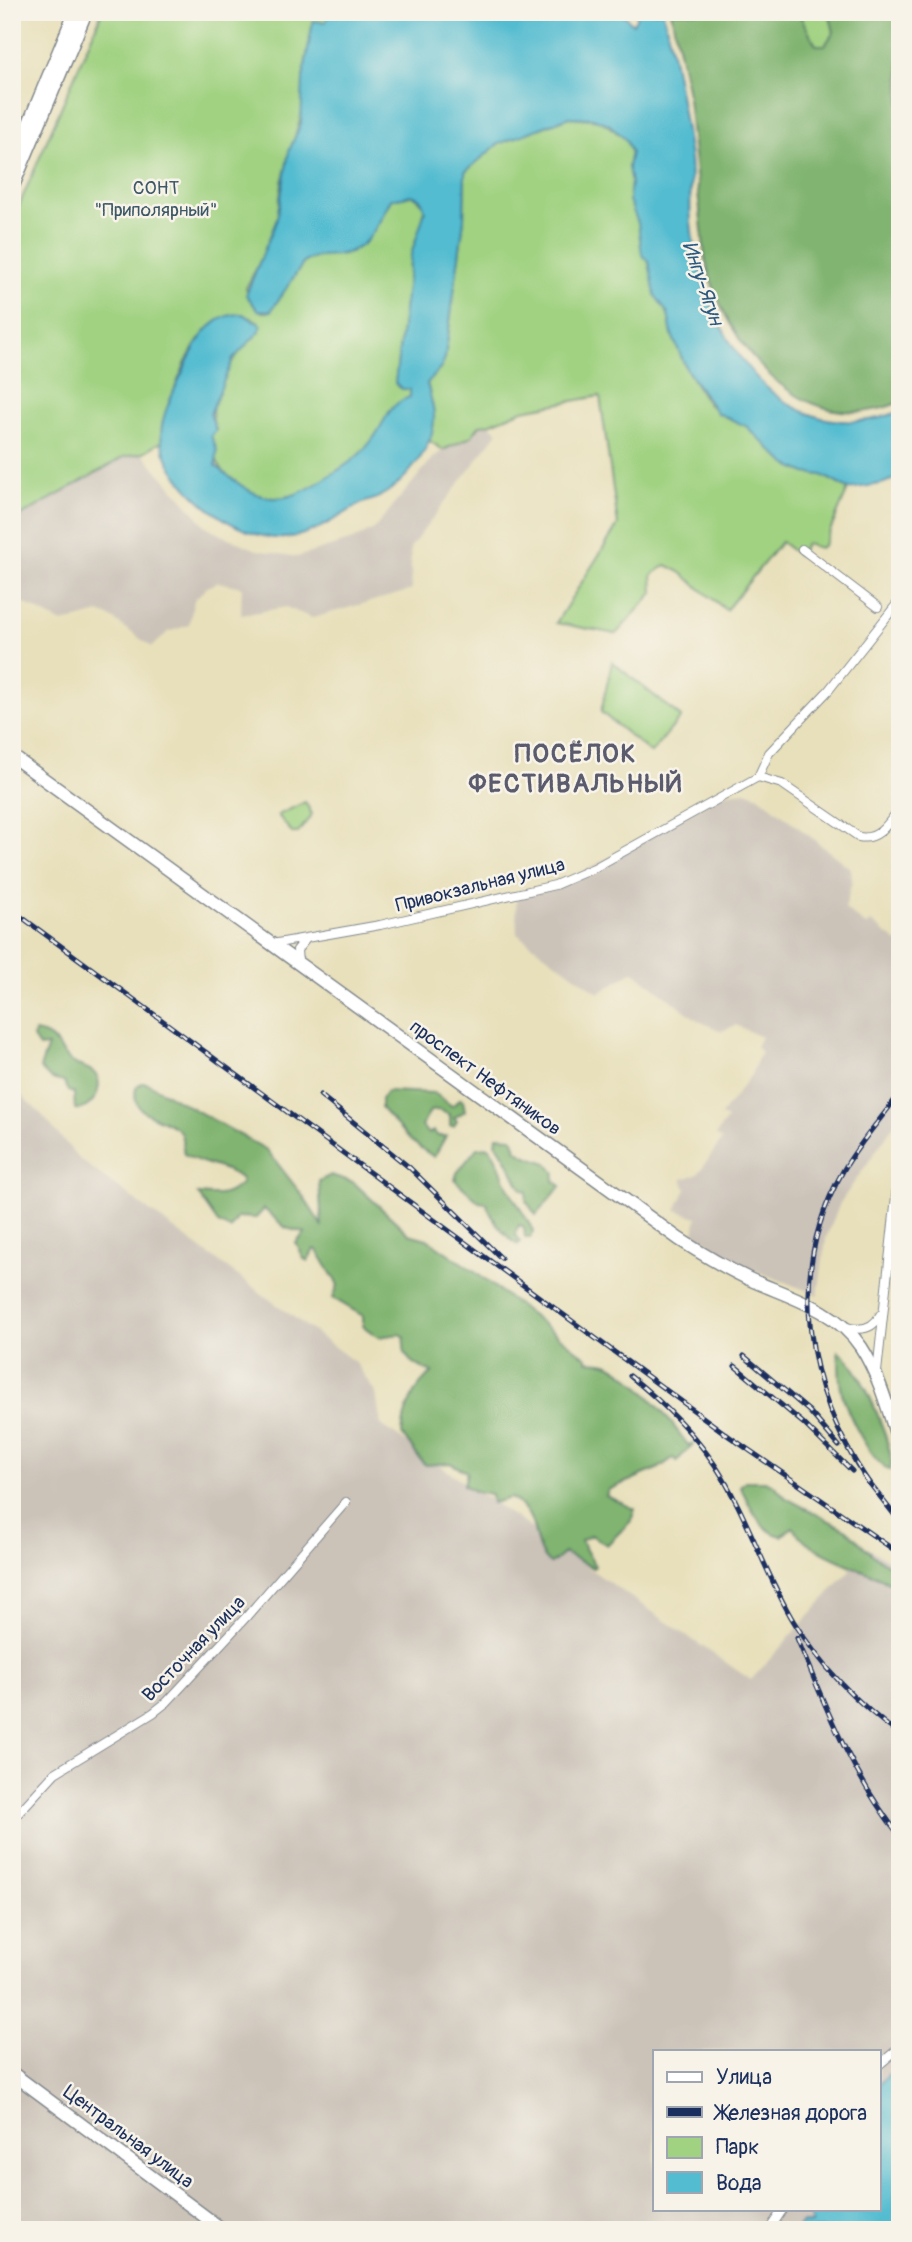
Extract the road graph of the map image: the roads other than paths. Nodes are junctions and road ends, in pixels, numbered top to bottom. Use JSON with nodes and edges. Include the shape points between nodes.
{"nodes":[{"id":1,"x":75,"y":12,"type":"edge"},
{"id":2,"x":86,"y":12,"type":"edge"},
{"id":3,"x":12,"y":164,"type":"edge"},
{"id":4,"x":12,"y":188,"type":"edge"},
{"id":5,"x":802,"y":549,"type":"dead end"},
{"id":6,"x":900,"y":600,"type":"edge"},
{"id":7,"x":888,"y":615,"type":"junction"},
{"id":8,"x":12,"y":756,"type":"edge"},
{"id":9,"x":758,"y":776,"type":"junction"},
{"id":10,"x":900,"y":808,"type":"edge"},
{"id":11,"x":306,"y":939,"type":"junction"},
{"id":12,"x":269,"y":944,"type":"junction"},
{"id":13,"x":300,"y":966,"type":"junction"},
{"id":14,"x":900,"y":1159,"type":"edge"},
{"id":15,"x":881,"y":1313,"type":"junction"},
{"id":16,"x":842,"y":1326,"type":"junction"},
{"id":17,"x":877,"y":1382,"type":"junction"},
{"id":18,"x":900,"y":1446,"type":"edge"},
{"id":19,"x":346,"y":1502,"type":"dead end"},
{"id":20,"x":12,"y":1819,"type":"edge"},
{"id":21,"x":900,"y":2048,"type":"edge"},
{"id":22,"x":880,"y":2065,"type":"edge"},
{"id":23,"x":12,"y":2073,"type":"edge"},
{"id":24,"x":782,"y":2210,"type":"edge"},
{"id":25,"x":223,"y":2230,"type":"edge"},
{"id":26,"x":769,"y":2230,"type":"edge"}],
"edges":[{"from":1,"to":3,"type":"main road"},
{"from":2,"to":4,"type":"main road"},
{"from":5,"to":7,"type":"street"},
{"from":6,"to":7,"type":"street"},
{"from":7,"to":9,"type":"street","via":[[827,692],[769,753]]},
{"from":8,"to":12,"type":"main road","name":"проспект Нефтяников"},
{"from":9,"to":10,"type":"street","via":[[782,784],[859,837],[872,838]]},
{"from":9,"to":11,"type":"street","name":"Привокзальная улица","via":[[555,885]]},
{"from":11,"to":12,"type":"street","name":"Привокзальная улица"},
{"from":11,"to":13,"type":"street","via":[[296,953]]},
{"from":12,"to":13,"type":"main road","name":"проспект Нефтяников"},
{"from":13,"to":16,"type":"main road","name":"проспект Нефтяников","via":[[679,1239],[729,1269],[817,1308]]},
{"from":14,"to":15,"type":"street"},
{"from":15,"to":16,"type":"street","via":[[875,1324],[865,1329]]},
{"from":15,"to":17,"type":"street"},
{"from":16,"to":17,"type":"main road","name":"проспект Нефтяников","via":[[863,1350]]},
{"from":17,"to":18,"type":"main road","name":"проспект Нефтяников"},
{"from":19,"to":20,"type":"street","name":"Восточная улица","via":[[167,1702],[55,1773]]},
{"from":21,"to":22,"type":"street"},
{"from":23,"to":25,"type":"main road","name":"Центральная улица"},
{"from":24,"to":26,"type":"street"}]}
